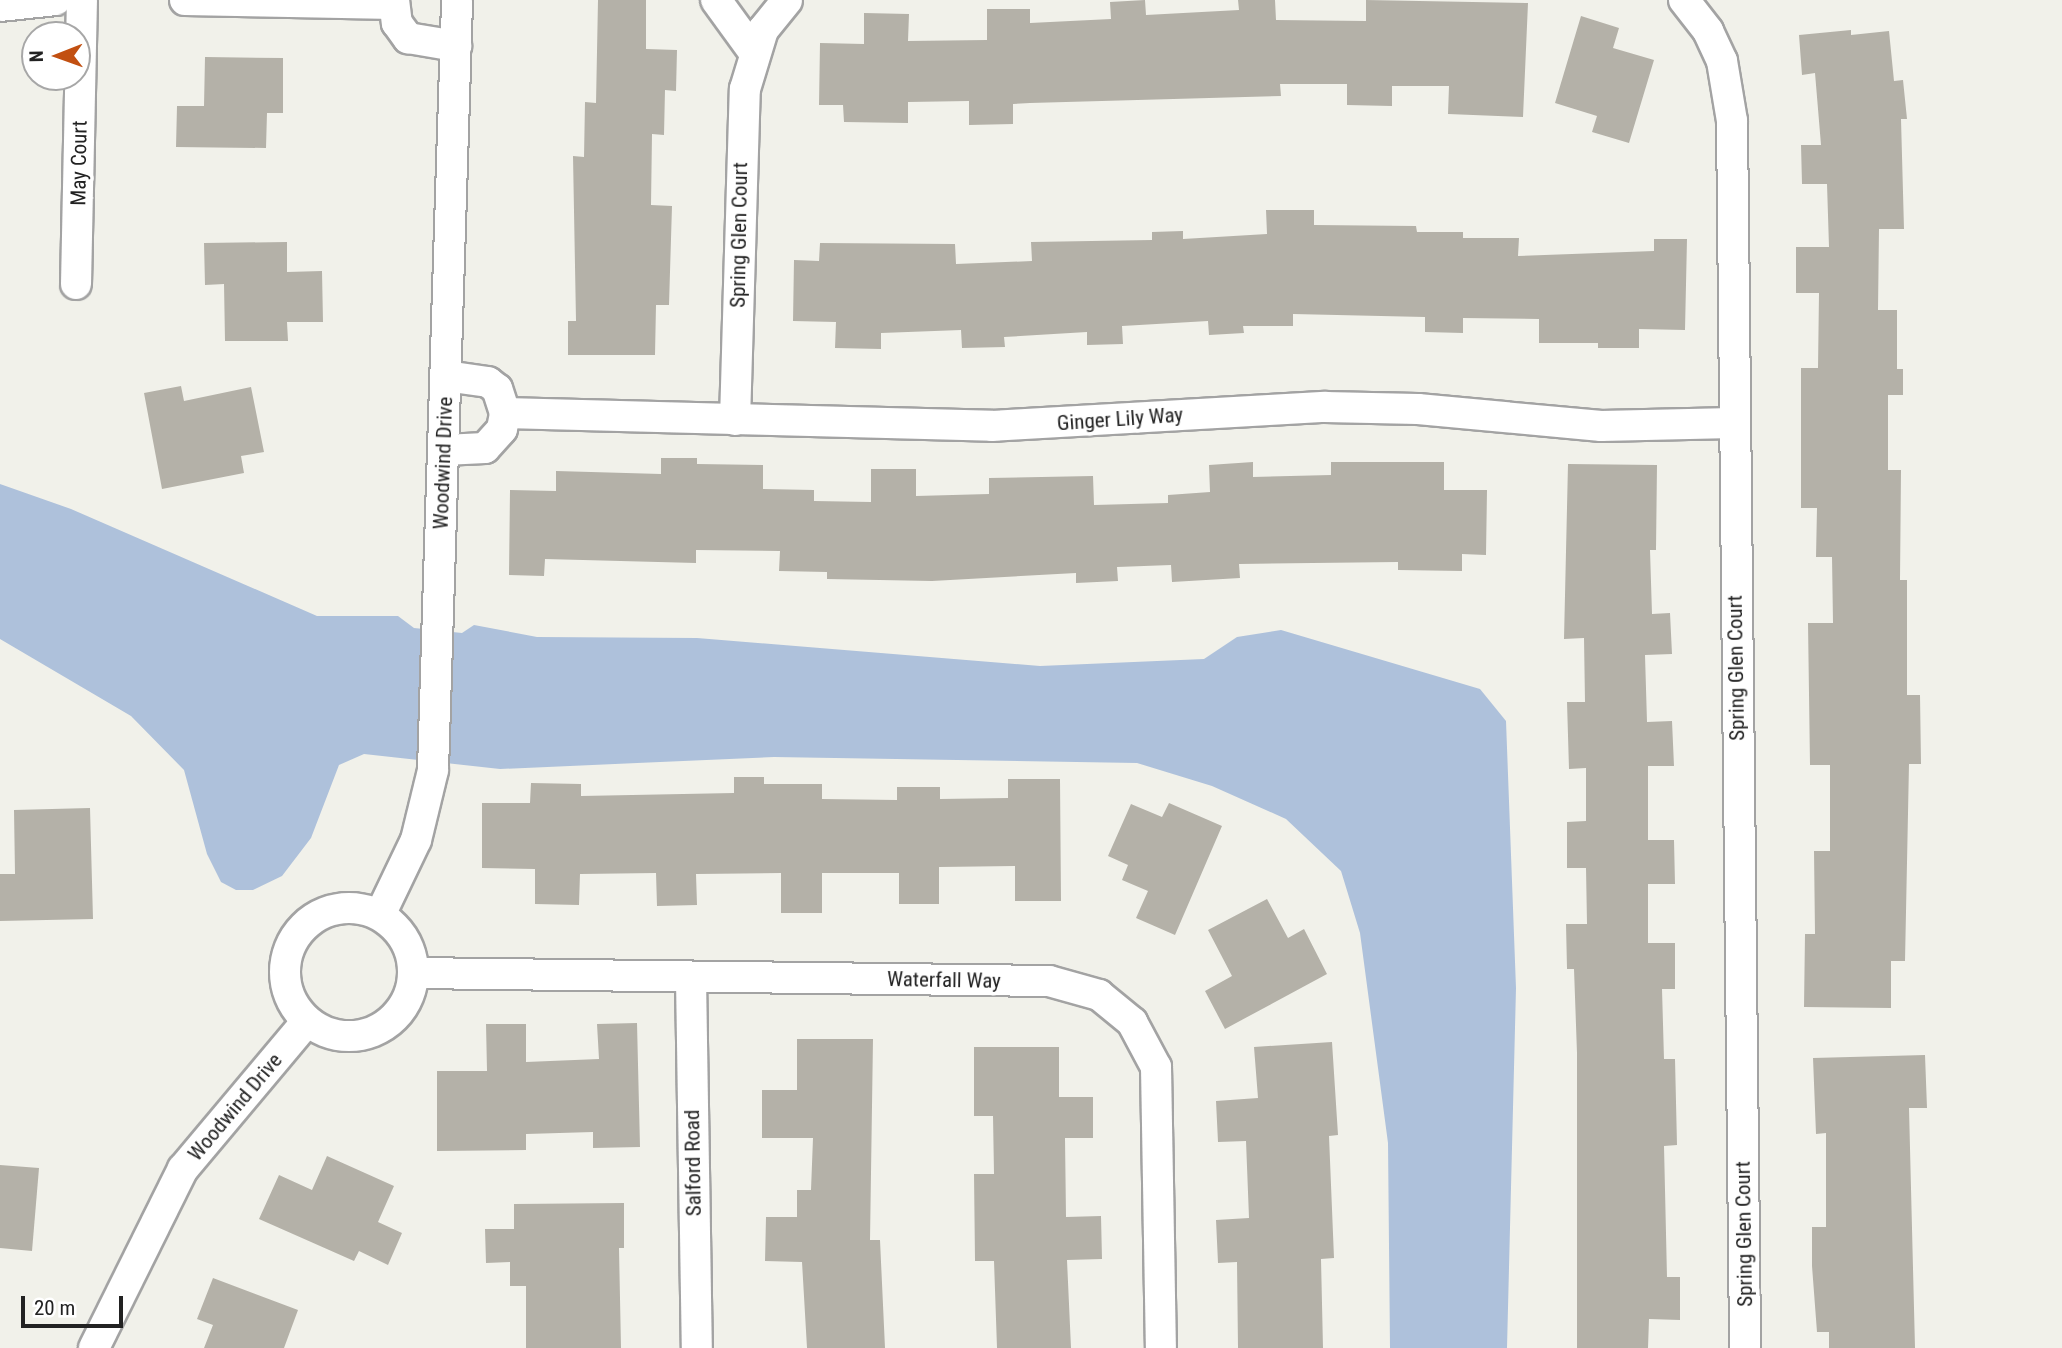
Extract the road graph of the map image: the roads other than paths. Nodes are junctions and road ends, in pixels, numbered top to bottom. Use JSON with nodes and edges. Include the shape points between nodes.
{"nodes":[{"id":1,"x":56,"y":0,"type":"edge"},
{"id":2,"x":82,"y":0,"type":"edge"},
{"id":3,"x":185,"y":0,"type":"edge"},
{"id":4,"x":457,"y":0,"type":"edge"},
{"id":5,"x":716,"y":0,"type":"edge"},
{"id":6,"x":787,"y":0,"type":"edge"},
{"id":7,"x":1684,"y":0,"type":"edge"},
{"id":8,"x":394,"y":2,"type":"edge"},
{"id":9,"x":0,"y":6,"type":"edge"},
{"id":10,"x":456,"y":46,"type":"junction"},
{"id":11,"x":753,"y":51,"type":"junction"},
{"id":12,"x":76,"y":284,"type":"dead end"},
{"id":13,"x":446,"y":376,"type":"junction"},
{"id":14,"x":505,"y":413,"type":"junction"},
{"id":15,"x":735,"y":420,"type":"junction"},
{"id":16,"x":1733,"y":424,"type":"junction"},
{"id":17,"x":444,"y":450,"type":"junction"},
{"id":18,"x":380,"y":915,"type":"junction"},
{"id":19,"x":413,"y":973,"type":"junction"},
{"id":20,"x":691,"y":978,"type":"junction"},
{"id":21,"x":307,"y":1021,"type":"junction"},
{"id":22,"x":94,"y":1348,"type":"edge"},
{"id":23,"x":696,"y":1348,"type":"edge"},
{"id":24,"x":1161,"y":1348,"type":"edge"},
{"id":25,"x":1745,"y":1348,"type":"edge"}],
"edges":[{"from":1,"to":9,"type":"street"},
{"from":2,"to":12,"type":"street","name":"May Court"},
{"from":3,"to":8,"type":"street"},
{"from":4,"to":10,"type":"street","name":"Woodwind Drive"},
{"from":5,"to":11,"type":"street"},
{"from":6,"to":11,"type":"street","name":"Spring Glen Court"},
{"from":7,"to":16,"type":"street","name":"Spring Glen Court","via":[[1709,31],[1730,90]]},
{"from":8,"to":10,"type":"street","via":[[397,23],[408,38]]},
{"from":10,"to":13,"type":"street","name":"Woodwind Drive"},
{"from":11,"to":15,"type":"street","name":"Spring Glen Court","via":[[742,129]]},
{"from":13,"to":14,"type":"street","via":[[488,382],[497,388]]},
{"from":13,"to":17,"type":"street","name":"Woodwind Drive"},
{"from":14,"to":15,"type":"street","name":"Ginger Lily Way"},
{"from":14,"to":17,"type":"street","via":[[502,429],[485,448]]},
{"from":15,"to":16,"type":"street","name":"Ginger Lily Way","via":[[992,426],[1325,407],[1419,409],[1601,426]]},
{"from":16,"to":25,"type":"street","name":"Spring Glen Court"},
{"from":17,"to":18,"type":"street","name":"Woodwind Drive","via":[[433,770],[416,840]]},
{"from":18,"to":19,"type":"street","via":[[408,945]]},
{"from":18,"to":21,"type":"street","via":[[359,908],[337,908],[316,916],[298,933],[288,953],[285,980],[292,1002]]},
{"from":19,"to":20,"type":"street","name":"Waterfall Way"},
{"from":19,"to":21,"type":"street","via":[[410,994],[399,1013],[370,1033],[348,1036],[327,1032]]},
{"from":20,"to":23,"type":"street","name":"Salford Road"},
{"from":20,"to":24,"type":"street","name":"Waterfall Way","via":[[1049,981],[1099,995],[1116,1007],[1146,1043],[1156,1067]]},
{"from":21,"to":22,"type":"street","name":"Woodwind Drive","via":[[183,1169]]}]}
